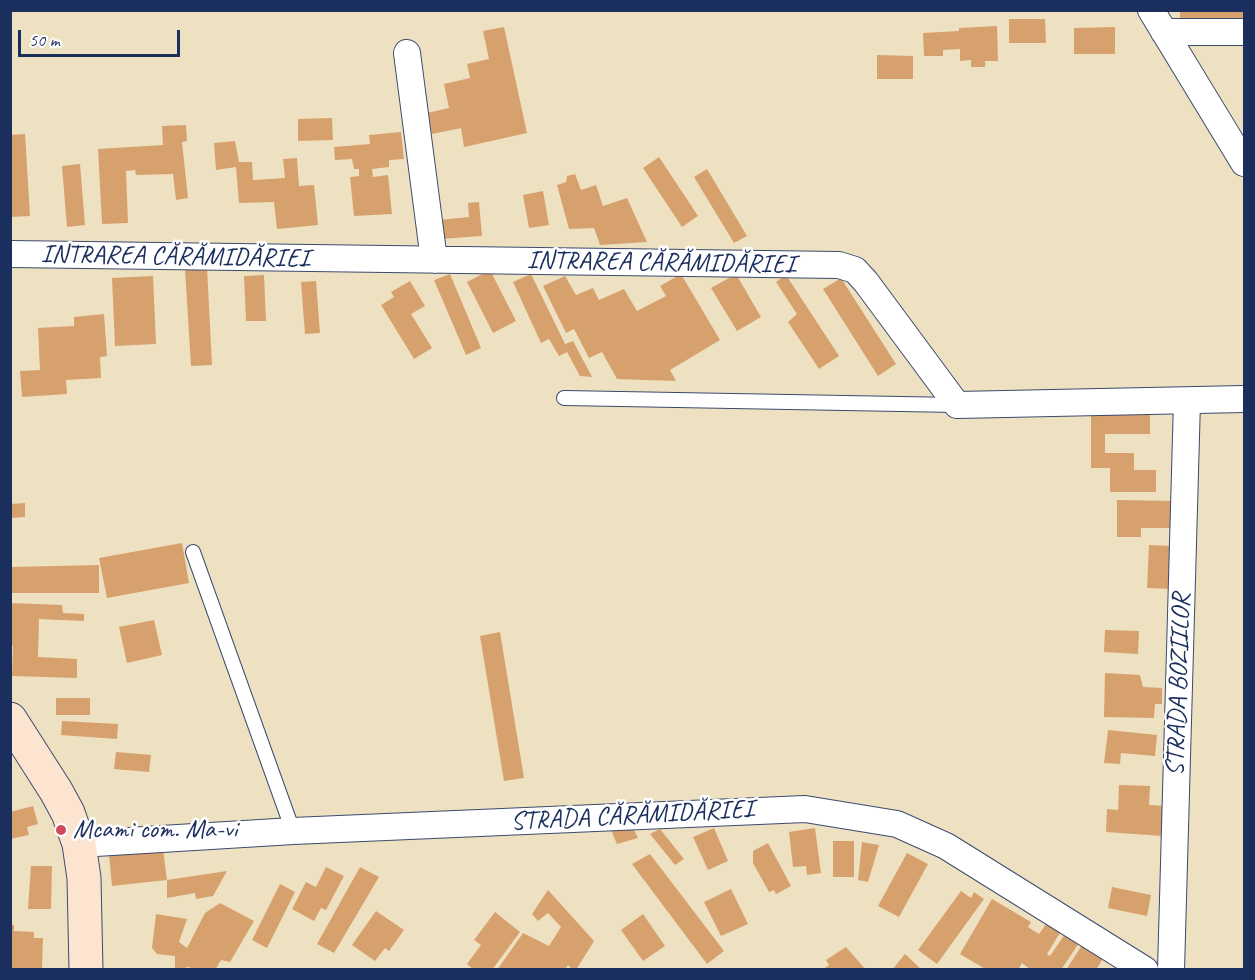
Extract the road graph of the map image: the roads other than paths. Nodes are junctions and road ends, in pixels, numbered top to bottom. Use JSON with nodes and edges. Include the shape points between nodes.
{"nodes":[{"id":1,"x":1157,"y":21,"type":"edge"},
{"id":2,"x":1245,"y":32,"type":"edge"},
{"id":3,"x":407,"y":53,"type":"dead end"},
{"id":4,"x":1245,"y":163,"type":"edge"},
{"id":5,"x":10,"y":254,"type":"edge"},
{"id":6,"x":434,"y":260,"type":"junction"},
{"id":7,"x":564,"y":398,"type":"dead end"},
{"id":8,"x":1245,"y":399,"type":"edge"},
{"id":9,"x":1187,"y":401,"type":"junction"},
{"id":10,"x":957,"y":405,"type":"junction"},
{"id":11,"x":193,"y":552,"type":"dead end"},
{"id":12,"x":10,"y":719,"type":"edge"},
{"id":13,"x":293,"y":831,"type":"junction"},
{"id":14,"x":79,"y":844,"type":"junction"},
{"id":15,"x":86,"y":969,"type":"edge"},
{"id":16,"x":1145,"y":969,"type":"edge"},
{"id":17,"x":1171,"y":969,"type":"edge"}],
"edges":[{"from":1,"to":2,"type":"street"},
{"from":1,"to":4,"type":"street"},
{"from":3,"to":6,"type":"street"},
{"from":5,"to":6,"type":"street","name":"INTRAREA CĂRĂMIDĂRIEI"},
{"from":6,"to":10,"type":"street","name":"INTRAREA CĂRĂMIDĂRIEI","via":[[839,265],[855,270],[866,282]]},
{"from":7,"to":10,"type":"lane"},
{"from":8,"to":9,"type":"street"},
{"from":9,"to":10,"type":"street"},
{"from":9,"to":17,"type":"street","name":"STRADA BOZIILOR"},
{"from":11,"to":13,"type":"lane"},
{"from":12,"to":14,"type":"main road","via":[[56,791]]},
{"from":13,"to":14,"type":"street","name":"STRADA CĂRĂMIDĂRIEI"},
{"from":13,"to":16,"type":"street","name":"STRADA CĂRĂMIDĂRIEI","via":[[805,809],[857,816],[897,824],[946,846]]},
{"from":14,"to":15,"type":"main road","via":[[84,878]]}]}
